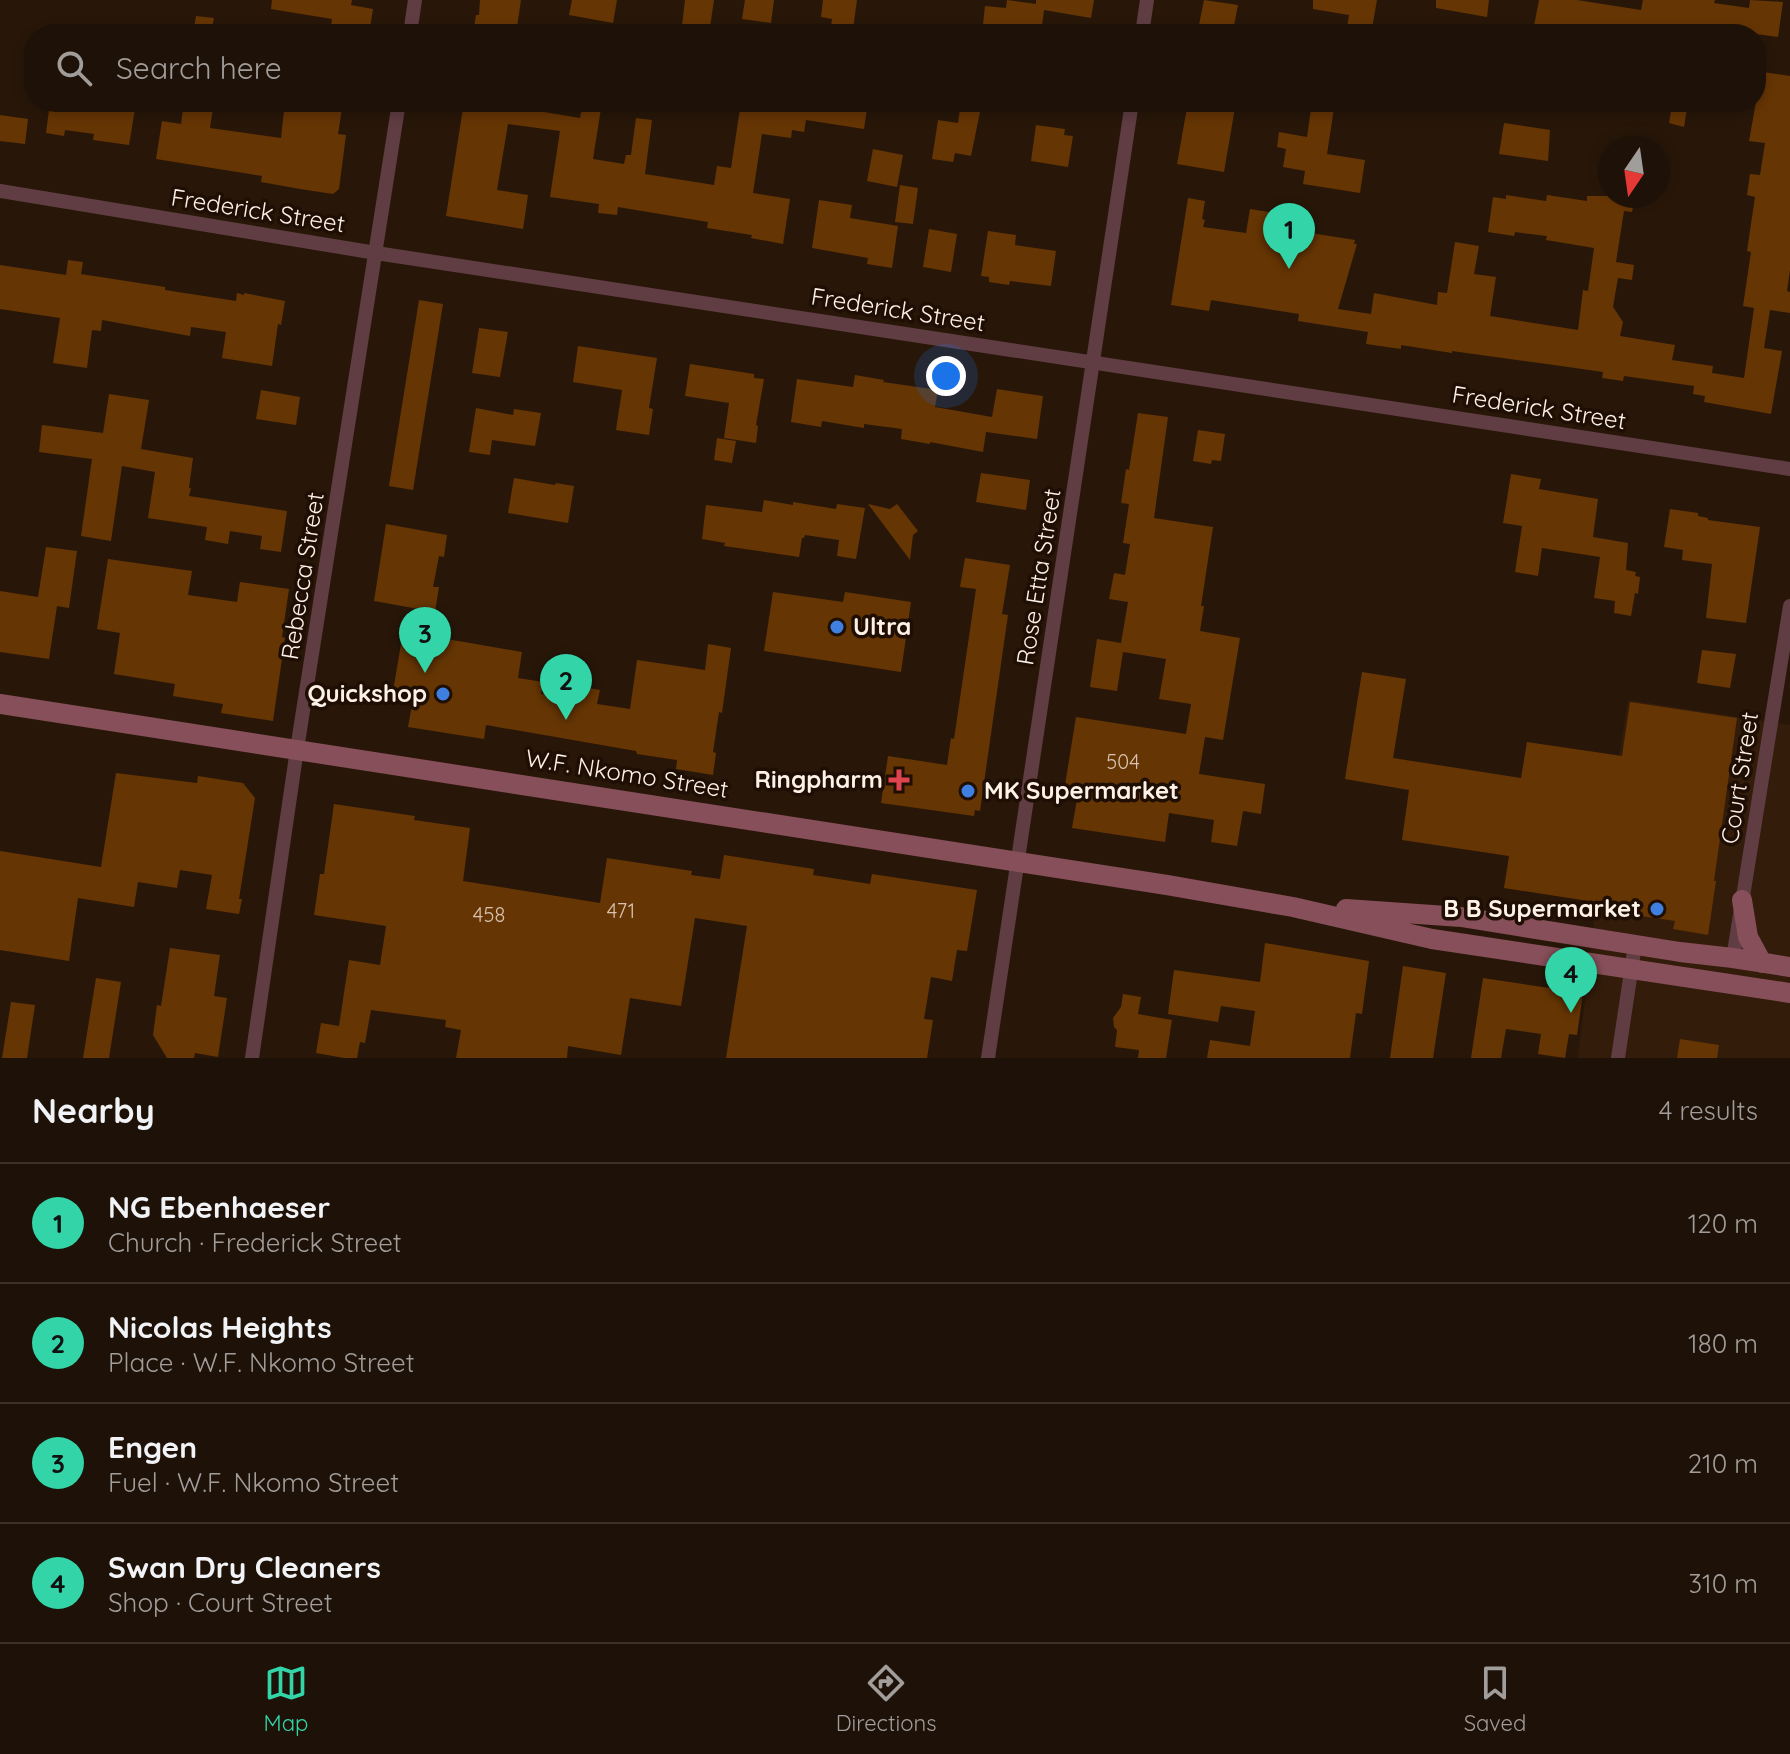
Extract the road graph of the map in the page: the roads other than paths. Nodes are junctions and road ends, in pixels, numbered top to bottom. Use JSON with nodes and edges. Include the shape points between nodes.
{"nodes":[{"id":1,"x":415,"y":0,"type":"edge"},
{"id":2,"x":1147,"y":0,"type":"edge"},
{"id":3,"x":411,"y":24,"type":"edge"},
{"id":4,"x":1143,"y":24,"type":"edge"},
{"id":5,"x":397,"y":112,"type":"edge"},
{"id":6,"x":1131,"y":112,"type":"edge"},
{"id":7,"x":0,"y":191,"type":"edge"},
{"id":8,"x":376,"y":253,"type":"junction"},
{"id":9,"x":1094,"y":362,"type":"junction"},
{"id":10,"x":1790,"y":469,"type":"edge"},
{"id":11,"x":1790,"y":606,"type":"edge"},
{"id":12,"x":0,"y":704,"type":"edge"},
{"id":13,"x":297,"y":749,"type":"junction"},
{"id":14,"x":1018,"y":862,"type":"junction"},
{"id":15,"x":1742,"y":900,"type":"junction"},
{"id":16,"x":1293,"y":907,"type":"junction"},
{"id":17,"x":1635,"y":945,"type":"junction"},
{"id":18,"x":1733,"y":958,"type":"junction"},
{"id":19,"x":1762,"y":963,"type":"junction"},
{"id":20,"x":1790,"y":967,"type":"edge"},
{"id":21,"x":1632,"y":968,"type":"junction"},
{"id":22,"x":1790,"y":993,"type":"edge"},
{"id":23,"x":252,"y":1058,"type":"edge"},
{"id":24,"x":988,"y":1058,"type":"edge"},
{"id":25,"x":1618,"y":1058,"type":"edge"}],
"edges":[{"from":1,"to":3,"type":"street"},
{"from":2,"to":4,"type":"street"},
{"from":5,"to":8,"type":"street","name":"Rebecca Street"},
{"from":6,"to":9,"type":"street","name":"Rose Etta Street"},
{"from":7,"to":8,"type":"street","name":"Frederick Street"},
{"from":8,"to":9,"type":"street","name":"Frederick Street"},
{"from":8,"to":13,"type":"street","name":"Rebecca Street"},
{"from":9,"to":10,"type":"street","name":"Frederick Street"},
{"from":9,"to":14,"type":"street","name":"Rose Etta Street"},
{"from":11,"to":15,"type":"street","name":"Court Street"},
{"from":12,"to":13,"type":"main road","name":"W.F. Nkomo Street"},
{"from":13,"to":14,"type":"main road","name":"W.F. Nkomo Street"},
{"from":13,"to":23,"type":"street","name":"Rebecca Street"},
{"from":14,"to":16,"type":"main road","name":"W.F. Nkomo Street"},
{"from":14,"to":24,"type":"street","name":"Rose Etta Street"},
{"from":15,"to":18,"type":"street","name":"Court Street"},
{"from":15,"to":19,"type":"main road","via":[[1748,937]]},
{"from":16,"to":17,"type":"main road","name":"W.F. Nkomo Street","via":[[1461,917]]},
{"from":16,"to":21,"type":"main road","name":"W.F. Nkomo Street","via":[[1432,939]]},
{"from":17,"to":18,"type":"main road","name":"W.F. Nkomo Street"},
{"from":17,"to":21,"type":"street"},
{"from":18,"to":19,"type":"main road","name":"W.F. Nkomo Street"},
{"from":19,"to":20,"type":"main road","name":"W.F. Nkomo Street"},
{"from":21,"to":22,"type":"main road","name":"W.F. Nkomo Street"},
{"from":21,"to":25,"type":"street"}]}
